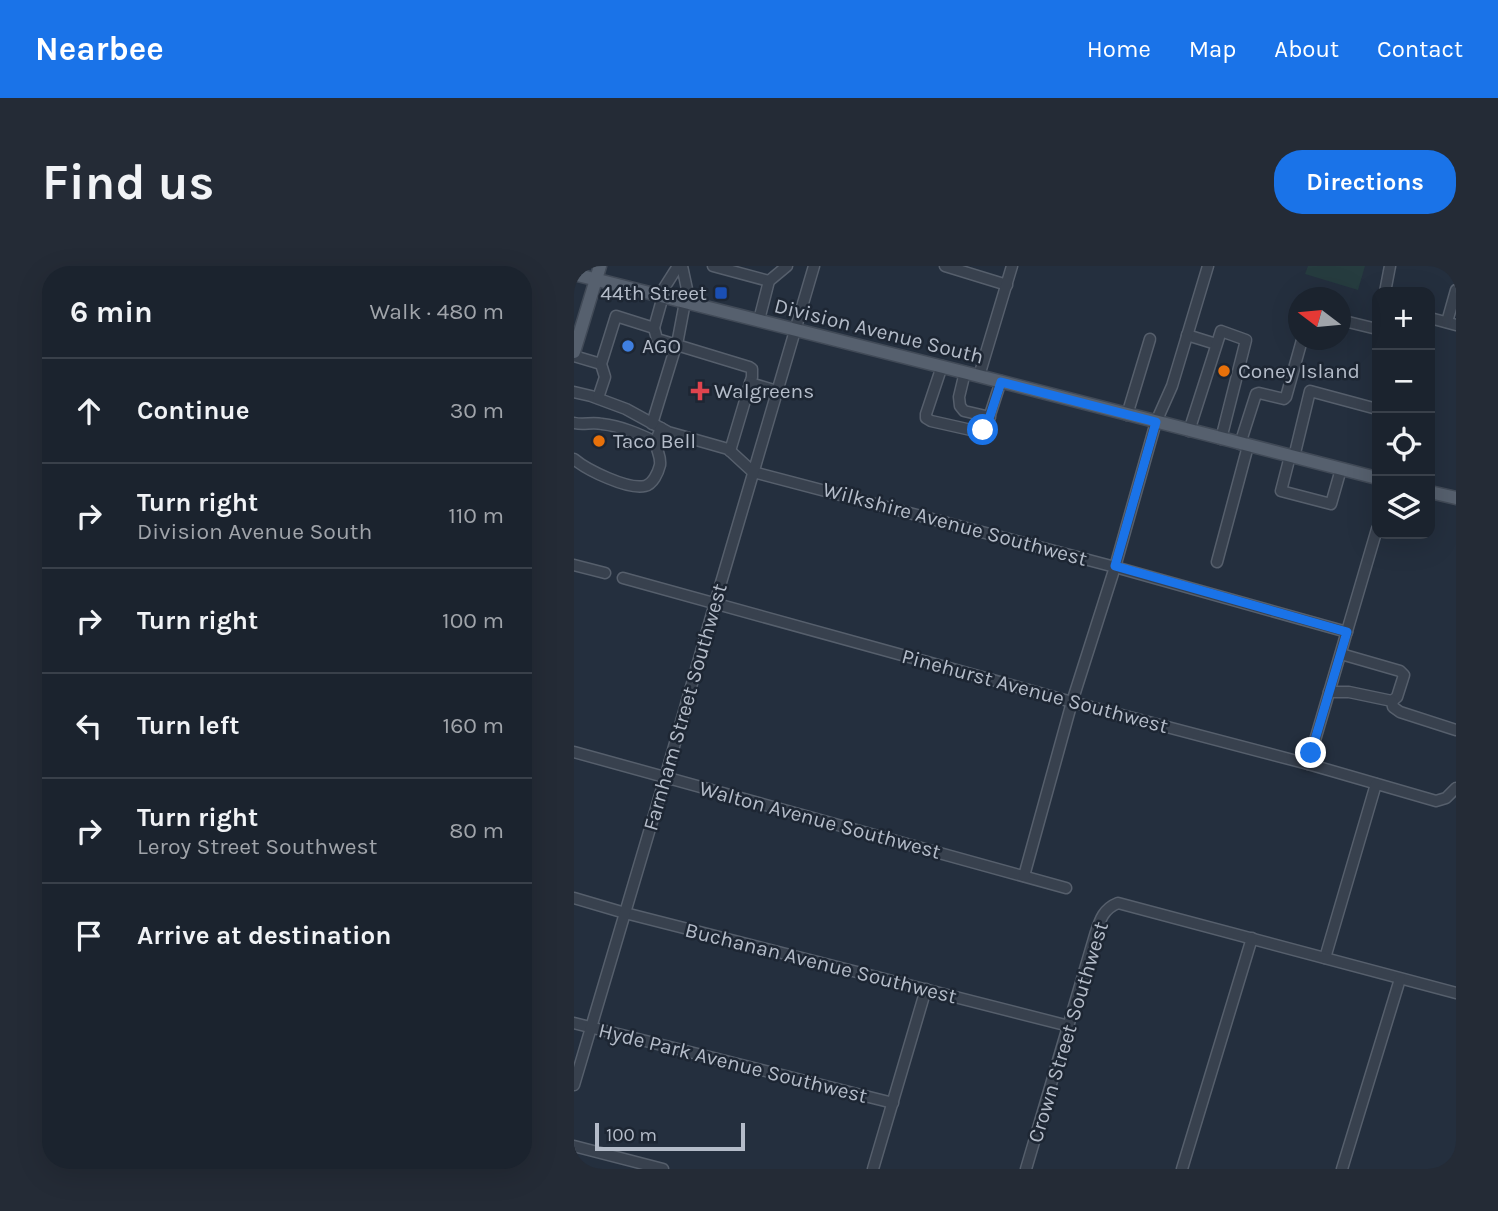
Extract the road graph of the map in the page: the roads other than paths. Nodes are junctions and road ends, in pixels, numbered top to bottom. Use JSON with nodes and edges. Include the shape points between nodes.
{"nodes":[{"id":1,"x":600,"y":266,"type":"edge"},
{"id":2,"x":680,"y":266,"type":"edge"},
{"id":3,"x":713,"y":266,"type":"edge"},
{"id":4,"x":787,"y":266,"type":"edge"},
{"id":5,"x":814,"y":266,"type":"edge"},
{"id":6,"x":945,"y":266,"type":"edge"},
{"id":7,"x":1012,"y":266,"type":"edge"},
{"id":8,"x":1208,"y":266,"type":"edge"},
{"id":9,"x":1390,"y":266,"type":"edge"},
{"id":10,"x":576,"y":275,"type":"edge"},
{"id":11,"x":596,"y":280,"type":"junction"},
{"id":12,"x":769,"y":281,"type":"junction"},
{"id":13,"x":1007,"y":285,"type":"junction"},
{"id":14,"x":1385,"y":287,"type":"edge"},
{"id":15,"x":1456,"y":290,"type":"edge"},
{"id":16,"x":661,"y":296,"type":"junction"},
{"id":17,"x":688,"y":302,"type":"junction"},
{"id":18,"x":759,"y":320,"type":"junction"},
{"id":19,"x":1351,"y":323,"type":"edge"},
{"id":20,"x":1451,"y":324,"type":"edge"},
{"id":21,"x":654,"y":328,"type":"junction"},
{"id":22,"x":1372,"y":328,"type":"edge"},
{"id":23,"x":796,"y":329,"type":"junction"},
{"id":24,"x":1187,"y":335,"type":"junction"},
{"id":25,"x":1150,"y":339,"type":"dead end"},
{"id":26,"x":1216,"y":344,"type":"junction"},
{"id":27,"x":676,"y":345,"type":"junction"},
{"id":28,"x":1299,"y":350,"type":"edge"},
{"id":29,"x":574,"y":354,"type":"edge"},
{"id":30,"x":601,"y":364,"type":"junction"},
{"id":31,"x":942,"y":366,"type":"junction"},
{"id":32,"x":965,"y":372,"type":"junction"},
{"id":33,"x":979,"y":376,"type":"junction"},
{"id":34,"x":1001,"y":382,"type":"junction"},
{"id":35,"x":750,"y":383,"type":"junction"},
{"id":36,"x":777,"y":391,"type":"junction"},
{"id":37,"x":574,"y":392,"type":"edge"},
{"id":38,"x":598,"y":398,"type":"junction"},
{"id":39,"x":1284,"y":399,"type":"junction"},
{"id":40,"x":1307,"y":405,"type":"junction"},
{"id":41,"x":1372,"y":408,"type":"edge"},
{"id":42,"x":1127,"y":415,"type":"junction"},
{"id":43,"x":990,"y":416,"type":"junction"},
{"id":44,"x":1156,"y":422,"type":"junction"},
{"id":45,"x":574,"y":423,"type":"edge"},
{"id":46,"x":657,"y":426,"type":"junction"},
{"id":47,"x":1189,"y":431,"type":"junction"},
{"id":48,"x":1221,"y":439,"type":"junction"},
{"id":49,"x":656,"y":442,"type":"junction"},
{"id":50,"x":1244,"y":445,"type":"junction"},
{"id":51,"x":730,"y":451,"type":"junction"},
{"id":52,"x":1292,"y":457,"type":"junction"},
{"id":53,"x":577,"y":461,"type":"edge"},
{"id":54,"x":1341,"y":469,"type":"junction"},
{"id":55,"x":753,"y":472,"type":"junction"},
{"id":56,"x":1372,"y":477,"type":"edge"},
{"id":57,"x":1435,"y":493,"type":"edge"},
{"id":58,"x":1456,"y":498,"type":"edge"},
{"id":59,"x":1374,"y":539,"type":"edge"},
{"id":60,"x":1217,"y":562,"type":"dead end"},
{"id":61,"x":574,"y":565,"type":"edge"},
{"id":62,"x":1115,"y":566,"type":"junction"},
{"id":63,"x":605,"y":573,"type":"dead end"},
{"id":64,"x":623,"y":578,"type":"dead end"},
{"id":65,"x":715,"y":603,"type":"junction"},
{"id":66,"x":1347,"y":632,"type":"junction"},
{"id":67,"x":1340,"y":654,"type":"junction"},
{"id":68,"x":1329,"y":692,"type":"junction"},
{"id":69,"x":1392,"y":701,"type":"junction"},
{"id":70,"x":1072,"y":702,"type":"junction"},
{"id":71,"x":1456,"y":730,"type":"edge"},
{"id":72,"x":574,"y":752,"type":"edge"},
{"id":73,"x":1308,"y":764,"type":"junction"},
{"id":74,"x":665,"y":778,"type":"junction"},
{"id":75,"x":1376,"y":784,"type":"junction"},
{"id":76,"x":1456,"y":788,"type":"edge"},
{"id":77,"x":1024,"y":876,"type":"junction"},
{"id":78,"x":1066,"y":888,"type":"dead end"},
{"id":79,"x":574,"y":898,"type":"edge"},
{"id":80,"x":625,"y":913,"type":"junction"},
{"id":81,"x":1252,"y":938,"type":"junction"},
{"id":82,"x":1325,"y":958,"type":"junction"},
{"id":83,"x":1399,"y":979,"type":"junction"},
{"id":84,"x":926,"y":989,"type":"junction"},
{"id":85,"x":1456,"y":993,"type":"edge"},
{"id":86,"x":574,"y":1023,"type":"edge"},
{"id":87,"x":1069,"y":1026,"type":"junction"},
{"id":88,"x":591,"y":1027,"type":"junction"},
{"id":89,"x":574,"y":1085,"type":"edge"},
{"id":90,"x":893,"y":1103,"type":"junction"},
{"id":91,"x":574,"y":1146,"type":"edge"},
{"id":92,"x":663,"y":1169,"type":"edge"},
{"id":93,"x":873,"y":1169,"type":"edge"},
{"id":94,"x":1026,"y":1169,"type":"edge"},
{"id":95,"x":1182,"y":1169,"type":"edge"},
{"id":96,"x":1342,"y":1169,"type":"edge"}],
"edges":[{"from":1,"to":11,"type":"main road"},
{"from":2,"to":16,"type":"street"},
{"from":2,"to":17,"type":"street"},
{"from":3,"to":12,"type":"street"},
{"from":4,"to":12,"type":"street"},
{"from":5,"to":23,"type":"street","name":"Farnham Street Southwest"},
{"from":6,"to":13,"type":"street"},
{"from":7,"to":13,"type":"street"},
{"from":8,"to":24,"type":"street"},
{"from":9,"to":14,"type":"street"},
{"from":10,"to":11,"type":"main road","name":"Division Avenue South"},
{"from":11,"to":16,"type":"main road","name":"Division Avenue South"},
{"from":11,"to":29,"type":"main road"},
{"from":12,"to":18,"type":"street"},
{"from":13,"to":33,"type":"street"},
{"from":15,"to":20,"type":"street"},
{"from":16,"to":17,"type":"main road","name":"Division Avenue South"},
{"from":16,"to":21,"type":"street"},
{"from":17,"to":18,"type":"main road","name":"Division Avenue South"},
{"from":17,"to":27,"type":"street"},
{"from":18,"to":23,"type":"main road","name":"Division Avenue South"},
{"from":19,"to":22,"type":"street"},
{"from":21,"to":27,"type":"street","via":[[657,339]]},
{"from":21,"to":30,"type":"street","via":[[616,316]]},
{"from":23,"to":31,"type":"main road","name":"Division Avenue South"},
{"from":23,"to":36,"type":"street","name":"Farnham Street Southwest"},
{"from":24,"to":26,"type":"street"},
{"from":24,"to":44,"type":"street"},
{"from":25,"to":42,"type":"street"},
{"from":26,"to":47,"type":"street"},
{"from":26,"to":48,"type":"street","via":[[1221,331],[1246,340]]},
{"from":27,"to":35,"type":"street","via":[[749,367]]},
{"from":27,"to":46,"type":"street"},
{"from":28,"to":39,"type":"street"},
{"from":29,"to":30,"type":"street"},
{"from":30,"to":38,"type":"street","via":[[605,377]]},
{"from":31,"to":32,"type":"main road","name":"Division Avenue South"},
{"from":31,"to":43,"type":"street","via":[[926,418],[980,432]]},
{"from":32,"to":33,"type":"main road","name":"Division Avenue South"},
{"from":32,"to":43,"type":"street","via":[[960,406]]},
{"from":33,"to":34,"type":"main road","name":"Division Avenue South"},
{"from":34,"to":42,"type":"main road","name":"Division Avenue South"},
{"from":34,"to":43,"type":"street"},
{"from":35,"to":36,"type":"street"},
{"from":35,"to":51,"type":"street"},
{"from":36,"to":55,"type":"street","name":"Farnham Street Southwest"},
{"from":37,"to":38,"type":"street","name":"Wilkshire Avenue Southwest"},
{"from":38,"to":46,"type":"street","name":"Wilkshire Avenue Southwest"},
{"from":39,"to":40,"type":"street"},
{"from":39,"to":50,"type":"street","via":[[1256,394]]},
{"from":40,"to":41,"type":"street","via":[[1310,391]]},
{"from":40,"to":52,"type":"street"},
{"from":42,"to":44,"type":"main road","name":"Division Avenue South"},
{"from":44,"to":47,"type":"main road","name":"Division Avenue South"},
{"from":44,"to":62,"type":"street"},
{"from":45,"to":49,"type":"street","via":[[606,424]]},
{"from":46,"to":49,"type":"street"},
{"from":46,"to":51,"type":"street","name":"Wilkshire Avenue Southwest"},
{"from":47,"to":48,"type":"main road","name":"Division Avenue South"},
{"from":48,"to":50,"type":"main road","name":"Division Avenue South"},
{"from":49,"to":53,"type":"street","via":[[659,467],[646,486],[612,480]]},
{"from":50,"to":52,"type":"main road","name":"Division Avenue South"},
{"from":50,"to":60,"type":"street"},
{"from":51,"to":55,"type":"street","name":"Wilkshire Avenue Southwest"},
{"from":52,"to":54,"type":"main road","name":"Division Avenue South"},
{"from":52,"to":54,"type":"street","via":[[1281,491],[1331,504]]},
{"from":54,"to":56,"type":"main road","name":"Division Avenue South"},
{"from":55,"to":62,"type":"street","name":"Wilkshire Avenue Southwest"},
{"from":55,"to":65,"type":"street","name":"Farnham Street Southwest"},
{"from":57,"to":58,"type":"main road"},
{"from":59,"to":66,"type":"street"},
{"from":61,"to":63,"type":"street"},
{"from":62,"to":66,"type":"street","name":"Wilkshire Avenue Southwest"},
{"from":62,"to":70,"type":"street"},
{"from":64,"to":65,"type":"street","name":"Pinehurst Avenue Southwest"},
{"from":65,"to":70,"type":"street","name":"Pinehurst Avenue Southwest"},
{"from":65,"to":74,"type":"street","name":"Farnham Street Southwest"},
{"from":66,"to":67,"type":"street"},
{"from":67,"to":68,"type":"street"},
{"from":67,"to":69,"type":"street","via":[[1401,671],[1404,675]]},
{"from":68,"to":69,"type":"street"},
{"from":68,"to":73,"type":"street"},
{"from":69,"to":71,"type":"street","via":[[1400,712]]},
{"from":70,"to":73,"type":"street","name":"Pinehurst Avenue Southwest"},
{"from":70,"to":77,"type":"street"},
{"from":72,"to":74,"type":"street","name":"Walton Avenue Southwest"},
{"from":73,"to":75,"type":"street","name":"Pinehurst Avenue Southwest"},
{"from":74,"to":77,"type":"street","name":"Walton Avenue Southwest"},
{"from":74,"to":80,"type":"street","name":"Farnham Street Southwest"},
{"from":75,"to":76,"type":"street","name":"Pinehurst Avenue Southwest","via":[[1436,801]]},
{"from":75,"to":82,"type":"street"},
{"from":77,"to":78,"type":"street","name":"Walton Avenue Southwest"},
{"from":79,"to":80,"type":"street","name":"Buchanan Avenue Southwest"},
{"from":80,"to":84,"type":"street","name":"Buchanan Avenue Southwest"},
{"from":80,"to":88,"type":"street","name":"Farnham Street Southwest"},
{"from":81,"to":82,"type":"street"},
{"from":81,"to":87,"type":"street","name":"Crown Street Southwest","via":[[1118,902],[1100,921]]},
{"from":81,"to":95,"type":"street"},
{"from":82,"to":83,"type":"street"},
{"from":83,"to":85,"type":"street"},
{"from":83,"to":96,"type":"street"},
{"from":84,"to":87,"type":"street","name":"Buchanan Avenue Southwest"},
{"from":84,"to":90,"type":"street"},
{"from":86,"to":88,"type":"street","name":"Hyde Park Avenue Southwest"},
{"from":87,"to":94,"type":"street","name":"Crown Street Southwest"},
{"from":88,"to":89,"type":"street","name":"Farnham Street Southwest"},
{"from":88,"to":90,"type":"street","name":"Hyde Park Avenue Southwest"},
{"from":90,"to":93,"type":"street"},
{"from":91,"to":92,"type":"street"}]}
